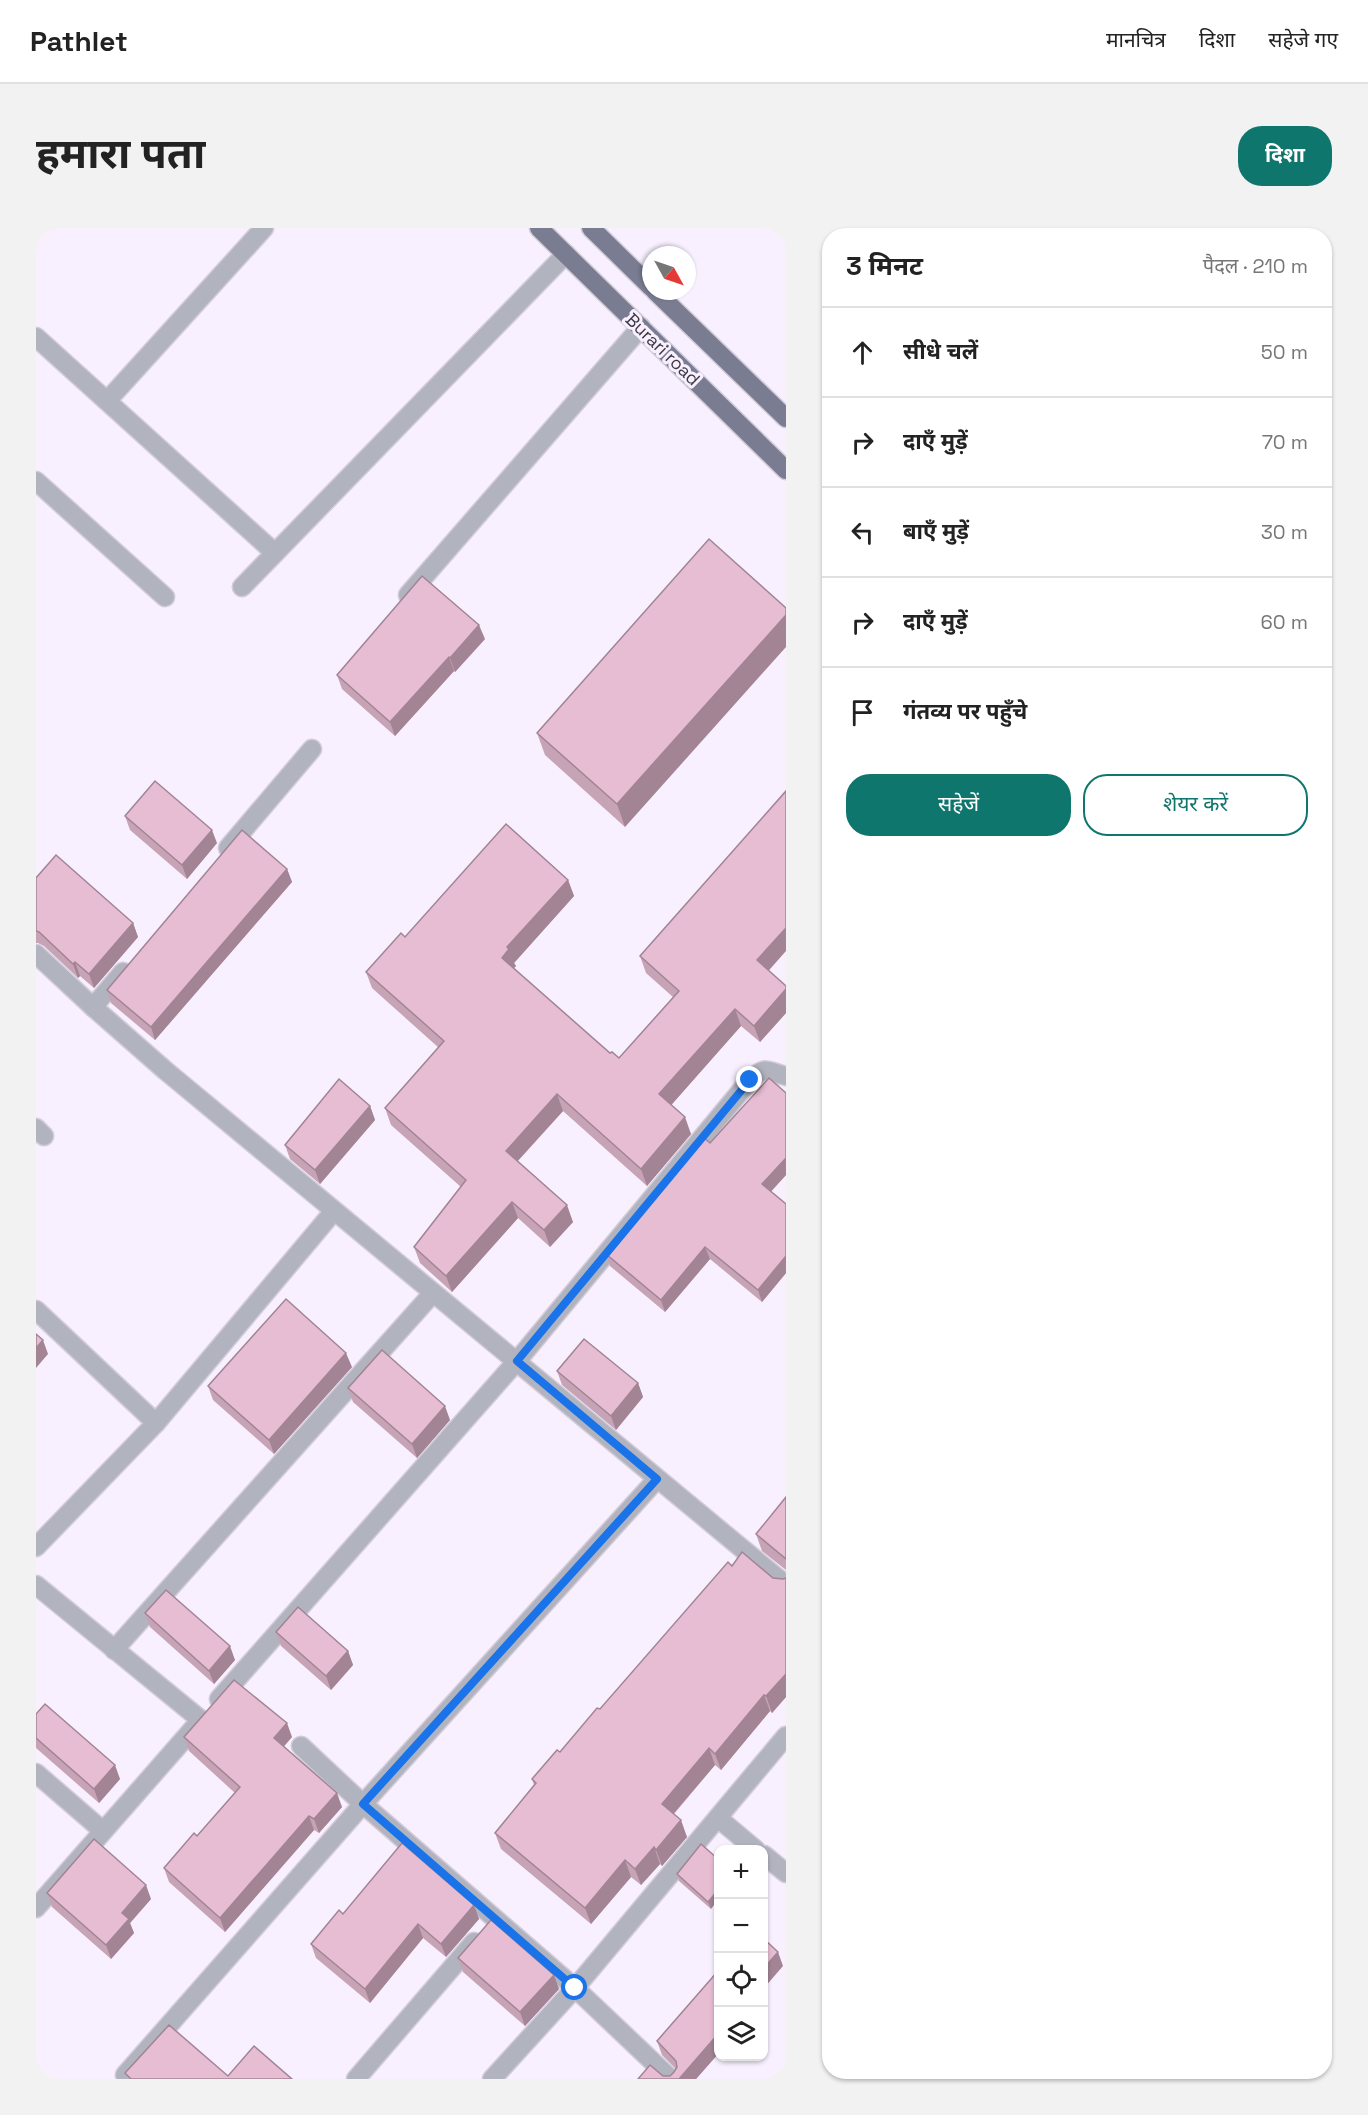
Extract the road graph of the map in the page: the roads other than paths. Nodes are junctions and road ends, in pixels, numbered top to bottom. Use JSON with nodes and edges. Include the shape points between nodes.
{"nodes":[{"id":1,"x":264,"y":228,"type":"edge"},
{"id":2,"x":539,"y":228,"type":"edge"},
{"id":3,"x":591,"y":228,"type":"edge"},
{"id":4,"x":566,"y":255,"type":"junction"},
{"id":5,"x":642,"y":278,"type":"edge"},
{"id":6,"x":664,"y":300,"type":"edge"},
{"id":7,"x":641,"y":327,"type":"junction"},
{"id":8,"x":36,"y":337,"type":"edge"},
{"id":9,"x":107,"y":401,"type":"junction"},
{"id":10,"x":786,"y":418,"type":"edge"},
{"id":11,"x":786,"y":470,"type":"edge"},
{"id":12,"x":36,"y":481,"type":"edge"},
{"id":13,"x":275,"y":553,"type":"junction"},
{"id":14,"x":242,"y":587,"type":"dead end"},
{"id":15,"x":165,"y":597,"type":"dead end"},
{"id":16,"x":393,"y":612,"type":"edge"},
{"id":17,"x":312,"y":749,"type":"dead end"},
{"id":18,"x":213,"y":865,"type":"edge"},
{"id":19,"x":36,"y":954,"type":"edge"},
{"id":20,"x":130,"y":963,"type":"edge"},
{"id":21,"x":93,"y":1007,"type":"junction"},
{"id":22,"x":786,"y":1076,"type":"edge"},
{"id":23,"x":334,"y":1211,"type":"junction"},
{"id":24,"x":433,"y":1293,"type":"junction"},
{"id":25,"x":36,"y":1310,"type":"edge"},
{"id":26,"x":517,"y":1361,"type":"junction"},
{"id":27,"x":156,"y":1423,"type":"junction"},
{"id":28,"x":657,"y":1479,"type":"junction"},
{"id":29,"x":36,"y":1547,"type":"edge"},
{"id":30,"x":36,"y":1585,"type":"edge"},
{"id":31,"x":786,"y":1585,"type":"edge"},
{"id":32,"x":114,"y":1650,"type":"junction"},
{"id":33,"x":201,"y":1720,"type":"junction"},
{"id":34,"x":786,"y":1736,"type":"edge"},
{"id":35,"x":301,"y":1746,"type":"dead end"},
{"id":36,"x":36,"y":1773,"type":"edge"},
{"id":37,"x":363,"y":1804,"type":"junction"},
{"id":38,"x":718,"y":1818,"type":"junction"},
{"id":39,"x":103,"y":1831,"type":"junction"},
{"id":40,"x":750,"y":1845,"type":"edge"},
{"id":41,"x":768,"y":1858,"type":"edge"},
{"id":42,"x":786,"y":1873,"type":"edge"},
{"id":43,"x":36,"y":1908,"type":"edge"},
{"id":44,"x":495,"y":1918,"type":"junction"},
{"id":45,"x":575,"y":1988,"type":"junction"},
{"id":46,"x":125,"y":2075,"type":"edge"},
{"id":47,"x":659,"y":2075,"type":"edge"},
{"id":48,"x":356,"y":2079,"type":"edge"},
{"id":49,"x":492,"y":2079,"type":"edge"}],
"edges":[{"from":1,"to":9,"type":"street"},
{"from":2,"to":4,"type":"main road","name":"Burari road"},
{"from":3,"to":5,"type":"main road","name":"Burari road"},
{"from":4,"to":7,"type":"main road","name":"Burari road"},
{"from":4,"to":13,"type":"street"},
{"from":6,"to":10,"type":"main road","name":"Burari road"},
{"from":7,"to":11,"type":"main road","name":"Burari road"},
{"from":7,"to":16,"type":"street"},
{"from":8,"to":9,"type":"street"},
{"from":9,"to":13,"type":"street"},
{"from":12,"to":15,"type":"street"},
{"from":13,"to":14,"type":"street"},
{"from":17,"to":18,"type":"street"},
{"from":19,"to":21,"type":"street"},
{"from":20,"to":21,"type":"street"},
{"from":21,"to":23,"type":"street"},
{"from":22,"to":26,"type":"street","via":[[766,1069],[750,1080]]},
{"from":23,"to":24,"type":"street"},
{"from":23,"to":27,"type":"street"},
{"from":24,"to":26,"type":"street"},
{"from":24,"to":32,"type":"street"},
{"from":25,"to":27,"type":"street"},
{"from":26,"to":28,"type":"street"},
{"from":26,"to":33,"type":"street"},
{"from":27,"to":29,"type":"street"},
{"from":28,"to":31,"type":"street"},
{"from":28,"to":37,"type":"street"},
{"from":30,"to":32,"type":"street"},
{"from":32,"to":33,"type":"street"},
{"from":33,"to":39,"type":"street"},
{"from":34,"to":38,"type":"street"},
{"from":35,"to":37,"type":"street"},
{"from":36,"to":39,"type":"street"},
{"from":37,"to":44,"type":"street"},
{"from":37,"to":46,"type":"street"},
{"from":38,"to":40,"type":"street"},
{"from":38,"to":45,"type":"street"},
{"from":39,"to":43,"type":"street"},
{"from":41,"to":42,"type":"street"},
{"from":44,"to":45,"type":"street"},
{"from":44,"to":48,"type":"street"},
{"from":45,"to":47,"type":"street"},
{"from":45,"to":49,"type":"street"}]}
